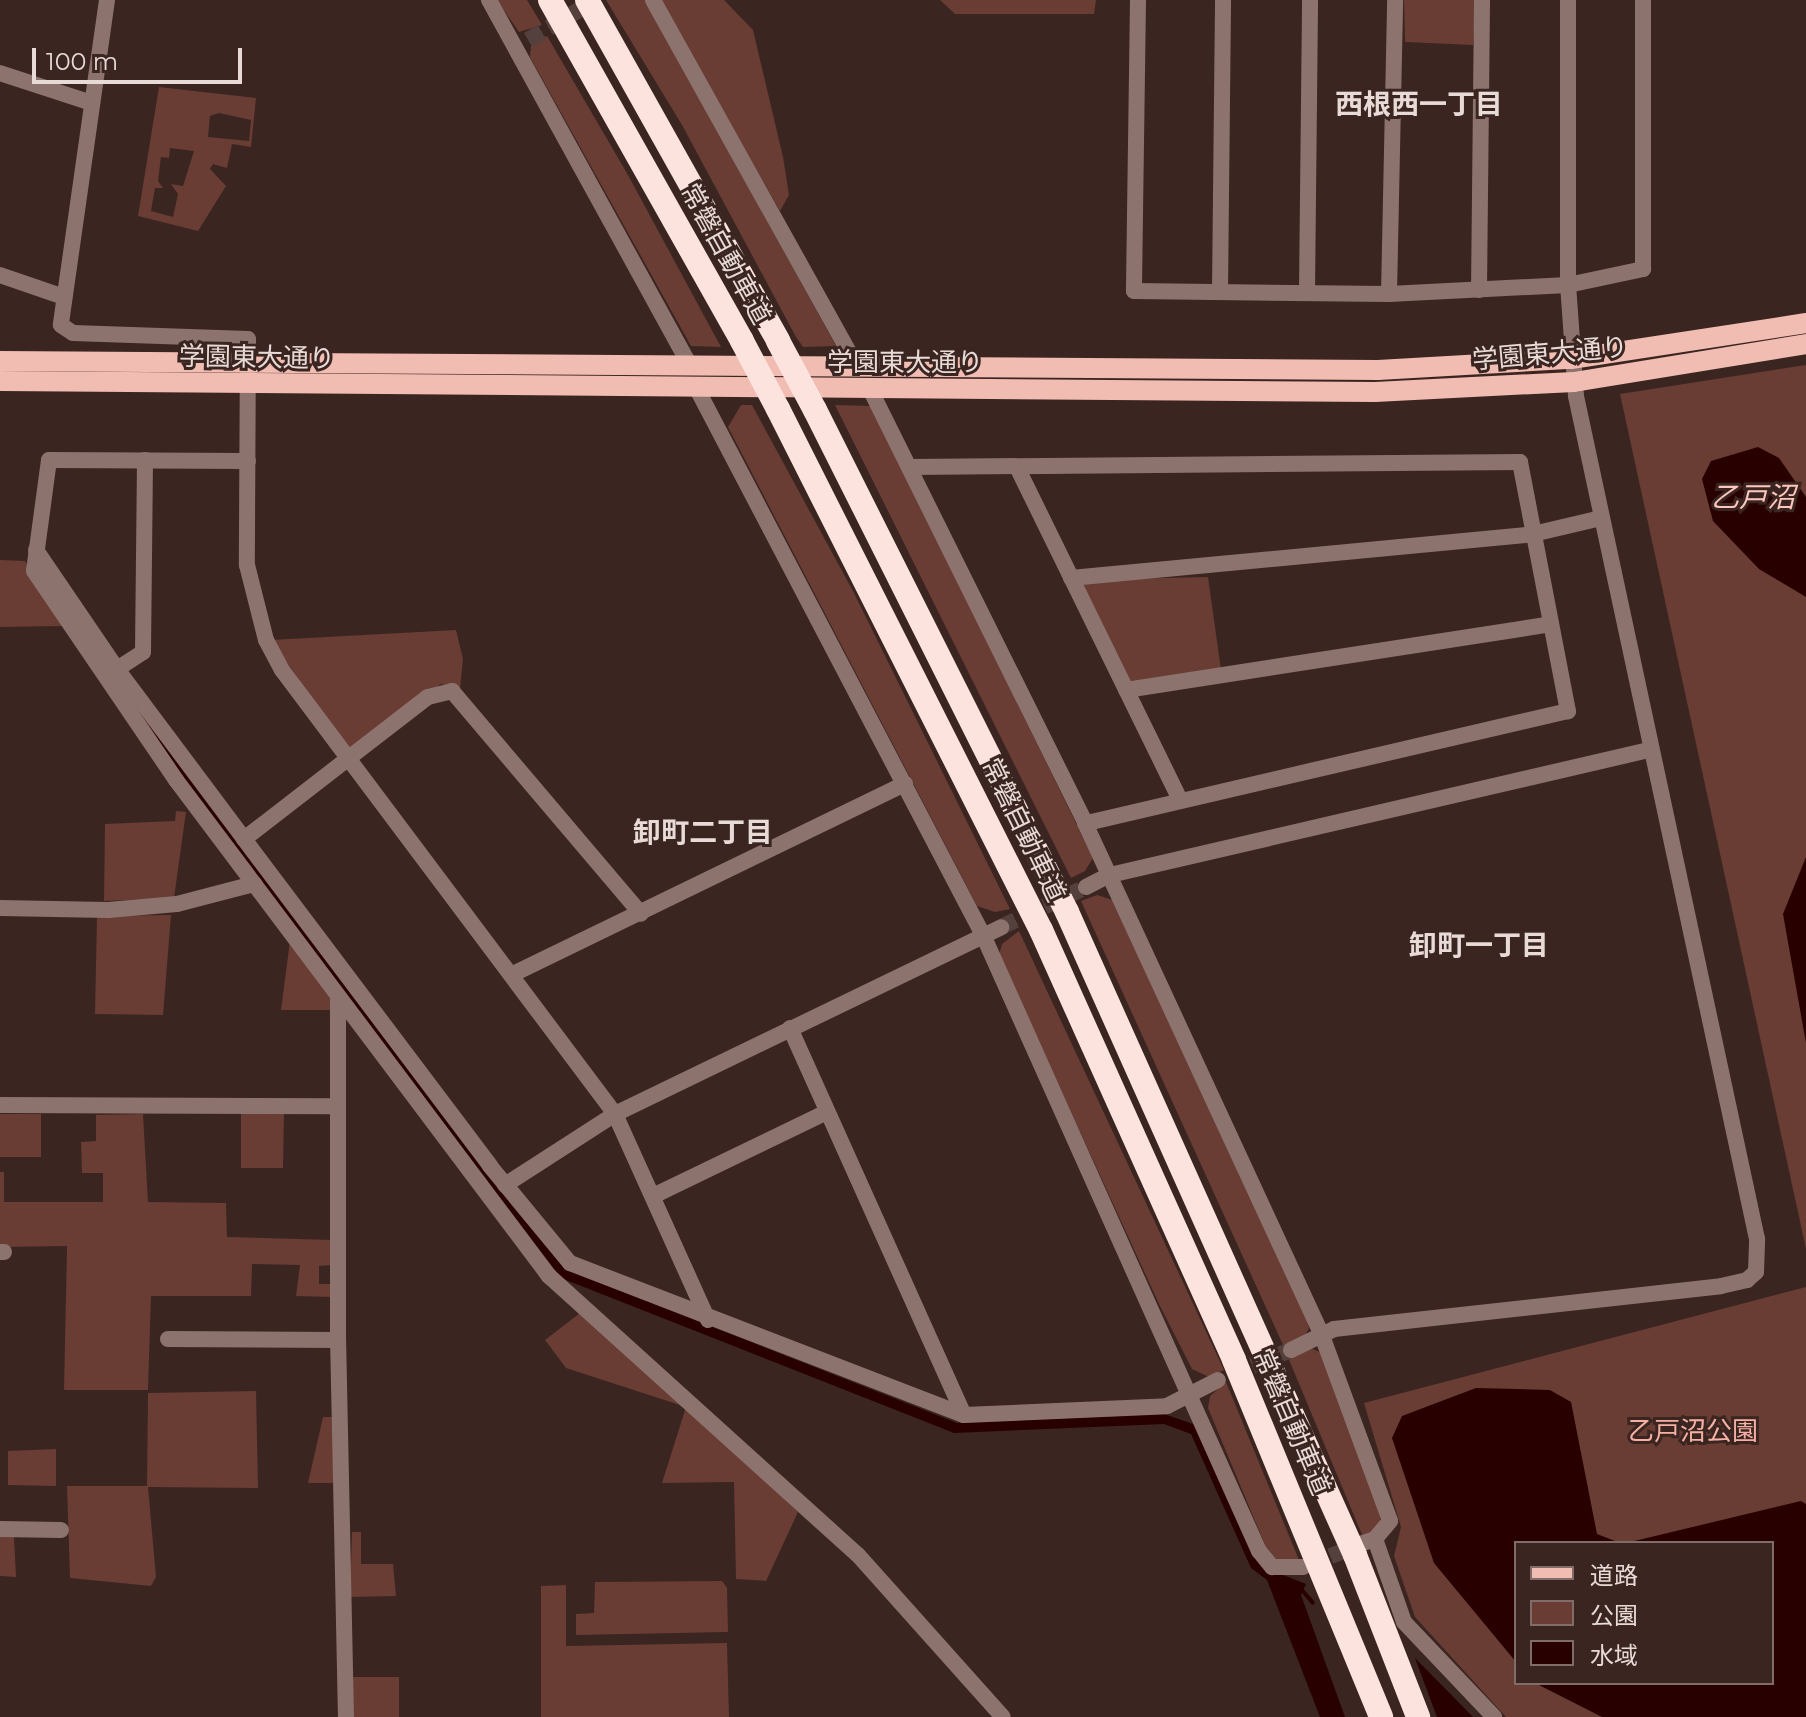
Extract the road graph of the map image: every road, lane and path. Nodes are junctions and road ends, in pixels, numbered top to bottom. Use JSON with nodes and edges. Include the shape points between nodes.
{"nodes":[{"id":1,"x":107,"y":0,"type":"edge"},
{"id":2,"x":489,"y":0,"type":"edge"},
{"id":3,"x":550,"y":0,"type":"edge"},
{"id":4,"x":587,"y":0,"type":"edge"},
{"id":5,"x":653,"y":0,"type":"edge"},
{"id":6,"x":1138,"y":0,"type":"edge"},
{"id":7,"x":1223,"y":0,"type":"edge"},
{"id":8,"x":1310,"y":0,"type":"edge"},
{"id":9,"x":1395,"y":0,"type":"edge"},
{"id":10,"x":1482,"y":0,"type":"edge"},
{"id":11,"x":1568,"y":0,"type":"edge"},
{"id":12,"x":1643,"y":0,"type":"edge"},
{"id":13,"x":0,"y":73,"type":"edge"},
{"id":14,"x":92,"y":103,"type":"junction"},
{"id":15,"x":0,"y":275,"type":"edge"},
{"id":16,"x":1568,"y":285,"type":"junction"},
{"id":17,"x":1479,"y":290,"type":"junction"},
{"id":18,"x":1220,"y":291,"type":"junction"},
{"id":19,"x":1307,"y":292,"type":"junction"},
{"id":20,"x":1389,"y":294,"type":"junction"},
{"id":21,"x":64,"y":297,"type":"junction"},
{"id":22,"x":1806,"y":323,"type":"edge"},
{"id":23,"x":1806,"y":344,"type":"edge"},
{"id":24,"x":1571,"y":359,"type":"junction"},
{"id":25,"x":249,"y":360,"type":"junction"},
{"id":26,"x":0,"y":361,"type":"edge"},
{"id":27,"x":453,"y":363,"type":"junction"},
{"id":28,"x":690,"y":366,"type":"junction"},
{"id":29,"x":857,"y":366,"type":"junction"},
{"id":30,"x":0,"y":381,"type":"edge"},
{"id":31,"x":1574,"y":382,"type":"junction"},
{"id":32,"x":248,"y":383,"type":"junction"},
{"id":33,"x":453,"y":387,"type":"junction"},
{"id":34,"x":696,"y":387,"type":"junction"},
{"id":35,"x":870,"y":389,"type":"junction"},
{"id":36,"x":145,"y":460,"type":"junction"},
{"id":37,"x":248,"y":461,"type":"junction"},
{"id":38,"x":910,"y":467,"type":"junction"},
{"id":39,"x":1017,"y":467,"type":"junction"},
{"id":40,"x":1601,"y":518,"type":"junction"},
{"id":41,"x":1533,"y":534,"type":"junction"},
{"id":42,"x":36,"y":550,"type":"junction"},
{"id":43,"x":1071,"y":578,"type":"junction"},
{"id":44,"x":1551,"y":624,"type":"junction"},
{"id":45,"x":117,"y":669,"type":"junction"},
{"id":46,"x":1126,"y":690,"type":"junction"},
{"id":47,"x":1649,"y":750,"type":"junction"},
{"id":48,"x":347,"y":758,"type":"junction"},
{"id":49,"x":905,"y":784,"type":"junction"},
{"id":50,"x":1180,"y":800,"type":"junction"},
{"id":51,"x":1085,"y":823,"type":"junction"},
{"id":52,"x":244,"y":839,"type":"junction"},
{"id":53,"x":1110,"y":875,"type":"junction"},
{"id":54,"x":254,"y":884,"type":"junction"},
{"id":55,"x":1086,"y":887,"type":"tunnel mouth"},
{"id":56,"x":0,"y":908,"type":"edge"},
{"id":57,"x":641,"y":914,"type":"junction"},
{"id":58,"x":1001,"y":927,"type":"tunnel mouth"},
{"id":59,"x":983,"y":935,"type":"junction"},
{"id":60,"x":511,"y":975,"type":"junction"},
{"id":61,"x":338,"y":997,"type":"junction"},
{"id":62,"x":790,"y":1028,"type":"junction"},
{"id":63,"x":0,"y":1105,"type":"edge"},
{"id":64,"x":338,"y":1106,"type":"junction"},
{"id":65,"x":827,"y":1112,"type":"junction"},
{"id":66,"x":615,"y":1114,"type":"junction"},
{"id":67,"x":505,"y":1185,"type":"junction"},
{"id":68,"x":653,"y":1196,"type":"junction"},
{"id":69,"x":708,"y":1320,"type":"junction"},
{"id":70,"x":1321,"y":1333,"type":"junction"},
{"id":71,"x":168,"y":1339,"type":"dead end"},
{"id":72,"x":338,"y":1340,"type":"junction"},
{"id":73,"x":1291,"y":1350,"type":"tunnel mouth"},
{"id":74,"x":1218,"y":1380,"type":"tunnel mouth"},
{"id":75,"x":1192,"y":1394,"type":"junction"},
{"id":76,"x":964,"y":1415,"type":"junction"},
{"id":77,"x":0,"y":1529,"type":"edge"},
{"id":78,"x":61,"y":1530,"type":"dead end"},
{"id":79,"x":1364,"y":1546,"type":"junction"},
{"id":80,"x":1312,"y":1568,"type":"junction"},
{"id":81,"x":346,"y":1717,"type":"edge"},
{"id":82,"x":1003,"y":1717,"type":"edge"},
{"id":83,"x":1381,"y":1717,"type":"edge"},
{"id":84,"x":1418,"y":1717,"type":"edge"},
{"id":85,"x":1494,"y":1717,"type":"edge"}],
"edges":[{"from":1,"to":14,"type":"street"},
{"from":2,"to":28,"type":"street","via":[[522,44]]},
{"from":3,"to":80,"type":"highway","name":"常磐自動車道","bridge":true,"via":[[778,409],[1048,944]]},
{"from":4,"to":79,"type":"highway","name":"常磐自動車道","bridge":true,"via":[[815,410],[1074,927]]},
{"from":5,"to":29,"type":"street"},
{"from":6,"to":18,"type":"street","via":[[1134,291]]},
{"from":7,"to":18,"type":"street"},
{"from":8,"to":19,"type":"street"},
{"from":9,"to":20,"type":"street"},
{"from":10,"to":17,"type":"street"},
{"from":11,"to":16,"type":"street"},
{"from":12,"to":16,"type":"street","via":[[1643,269]]},
{"from":13,"to":14,"type":"street"},
{"from":14,"to":21,"type":"street"},
{"from":15,"to":21,"type":"street"},
{"from":16,"to":17,"type":"street"},
{"from":16,"to":24,"type":"street"},
{"from":17,"to":20,"type":"street"},
{"from":18,"to":19,"type":"street"},
{"from":19,"to":20,"type":"street"},
{"from":21,"to":25,"type":"street","via":[[63,331],[242,336],[248,339]]},
{"from":22,"to":24,"type":"main road","name":"学園東大通り"},
{"from":23,"to":31,"type":"main road","name":"学園東大通り"},
{"from":24,"to":29,"type":"main road","name":"学園東大通り","via":[[1378,370]]},
{"from":24,"to":31,"type":"street"},
{"from":25,"to":26,"type":"main road","name":"学園東大通り"},
{"from":25,"to":27,"type":"main road","name":"学園東大通り"},
{"from":25,"to":32,"type":"street"},
{"from":27,"to":28,"type":"main road","name":"学園東大通り"},
{"from":27,"to":33,"type":"street"},
{"from":28,"to":29,"type":"main road","name":"学園東大通り"},
{"from":30,"to":32,"type":"main road","name":"学園東大通り"},
{"from":31,"to":35,"type":"main road","name":"学園東大通り","via":[[1375,392]]},
{"from":31,"to":40,"type":"street"},
{"from":32,"to":33,"type":"main road","name":"学園東大通り"},
{"from":32,"to":37,"type":"street"},
{"from":33,"to":34,"type":"main road","name":"学園東大通り"},
{"from":34,"to":35,"type":"main road","name":"学園東大通り"},
{"from":34,"to":49,"type":"street"},
{"from":35,"to":38,"type":"street"},
{"from":36,"to":37,"type":"street"},
{"from":36,"to":42,"type":"street","via":[[49,460]]},
{"from":36,"to":45,"type":"street","via":[[143,652]]},
{"from":37,"to":48,"type":"street","via":[[247,565],[254,605],[282,670]]},
{"from":38,"to":39,"type":"street"},
{"from":38,"to":51,"type":"street"},
{"from":39,"to":41,"type":"street","via":[[1520,462]]},
{"from":39,"to":43,"type":"street"},
{"from":40,"to":41,"type":"street"},
{"from":40,"to":47,"type":"street"},
{"from":41,"to":43,"type":"street"},
{"from":41,"to":44,"type":"street"},
{"from":42,"to":45,"type":"street"},
{"from":42,"to":54,"type":"street","via":[[34,571],[113,693]]},
{"from":43,"to":46,"type":"street"},
{"from":44,"to":46,"type":"street"},
{"from":44,"to":50,"type":"street","via":[[1568,711]]},
{"from":45,"to":52,"type":"street"},
{"from":46,"to":50,"type":"street"},
{"from":47,"to":53,"type":"street"},
{"from":47,"to":70,"type":"street","via":[[1757,1239],[1756,1272],[1747,1280],[1721,1286]]},
{"from":48,"to":52,"type":"street"},
{"from":48,"to":57,"type":"street","via":[[428,697],[452,691]]},
{"from":48,"to":60,"type":"street"},
{"from":49,"to":57,"type":"street"},
{"from":49,"to":59,"type":"street"},
{"from":50,"to":51,"type":"street"},
{"from":51,"to":53,"type":"street"},
{"from":52,"to":67,"type":"street"},
{"from":53,"to":55,"type":"street"},
{"from":53,"to":70,"type":"street"},
{"from":54,"to":56,"type":"street","via":[[177,904],[108,910]]},
{"from":54,"to":61,"type":"street"},
{"from":57,"to":60,"type":"street"},
{"from":58,"to":59,"type":"street"},
{"from":59,"to":62,"type":"street"},
{"from":59,"to":75,"type":"street"},
{"from":60,"to":66,"type":"street"},
{"from":61,"to":64,"type":"street"},
{"from":61,"to":82,"type":"street","via":[[549,1276],[858,1555]]},
{"from":62,"to":65,"type":"street"},
{"from":62,"to":66,"type":"street"},
{"from":63,"to":64,"type":"street"},
{"from":64,"to":72,"type":"street"},
{"from":65,"to":68,"type":"street"},
{"from":65,"to":76,"type":"street"},
{"from":66,"to":67,"type":"street"},
{"from":66,"to":68,"type":"street"},
{"from":67,"to":69,"type":"street","via":[[570,1263]]},
{"from":68,"to":69,"type":"street"},
{"from":69,"to":76,"type":"street"},
{"from":70,"to":73,"type":"street"},
{"from":70,"to":79,"type":"street","via":[[1390,1521]]},
{"from":71,"to":72,"type":"street"},
{"from":72,"to":81,"type":"street"},
{"from":74,"to":75,"type":"street"},
{"from":75,"to":76,"type":"street","via":[[1167,1406]]},
{"from":75,"to":80,"type":"street","via":[[1259,1551],[1272,1567]]},
{"from":77,"to":78,"type":"street"},
{"from":79,"to":84,"type":"highway","name":"常磐自動車道"},
{"from":79,"to":85,"type":"street","via":[[1404,1622]]},
{"from":80,"to":83,"type":"highway","name":"常磐自動車道"}]}
